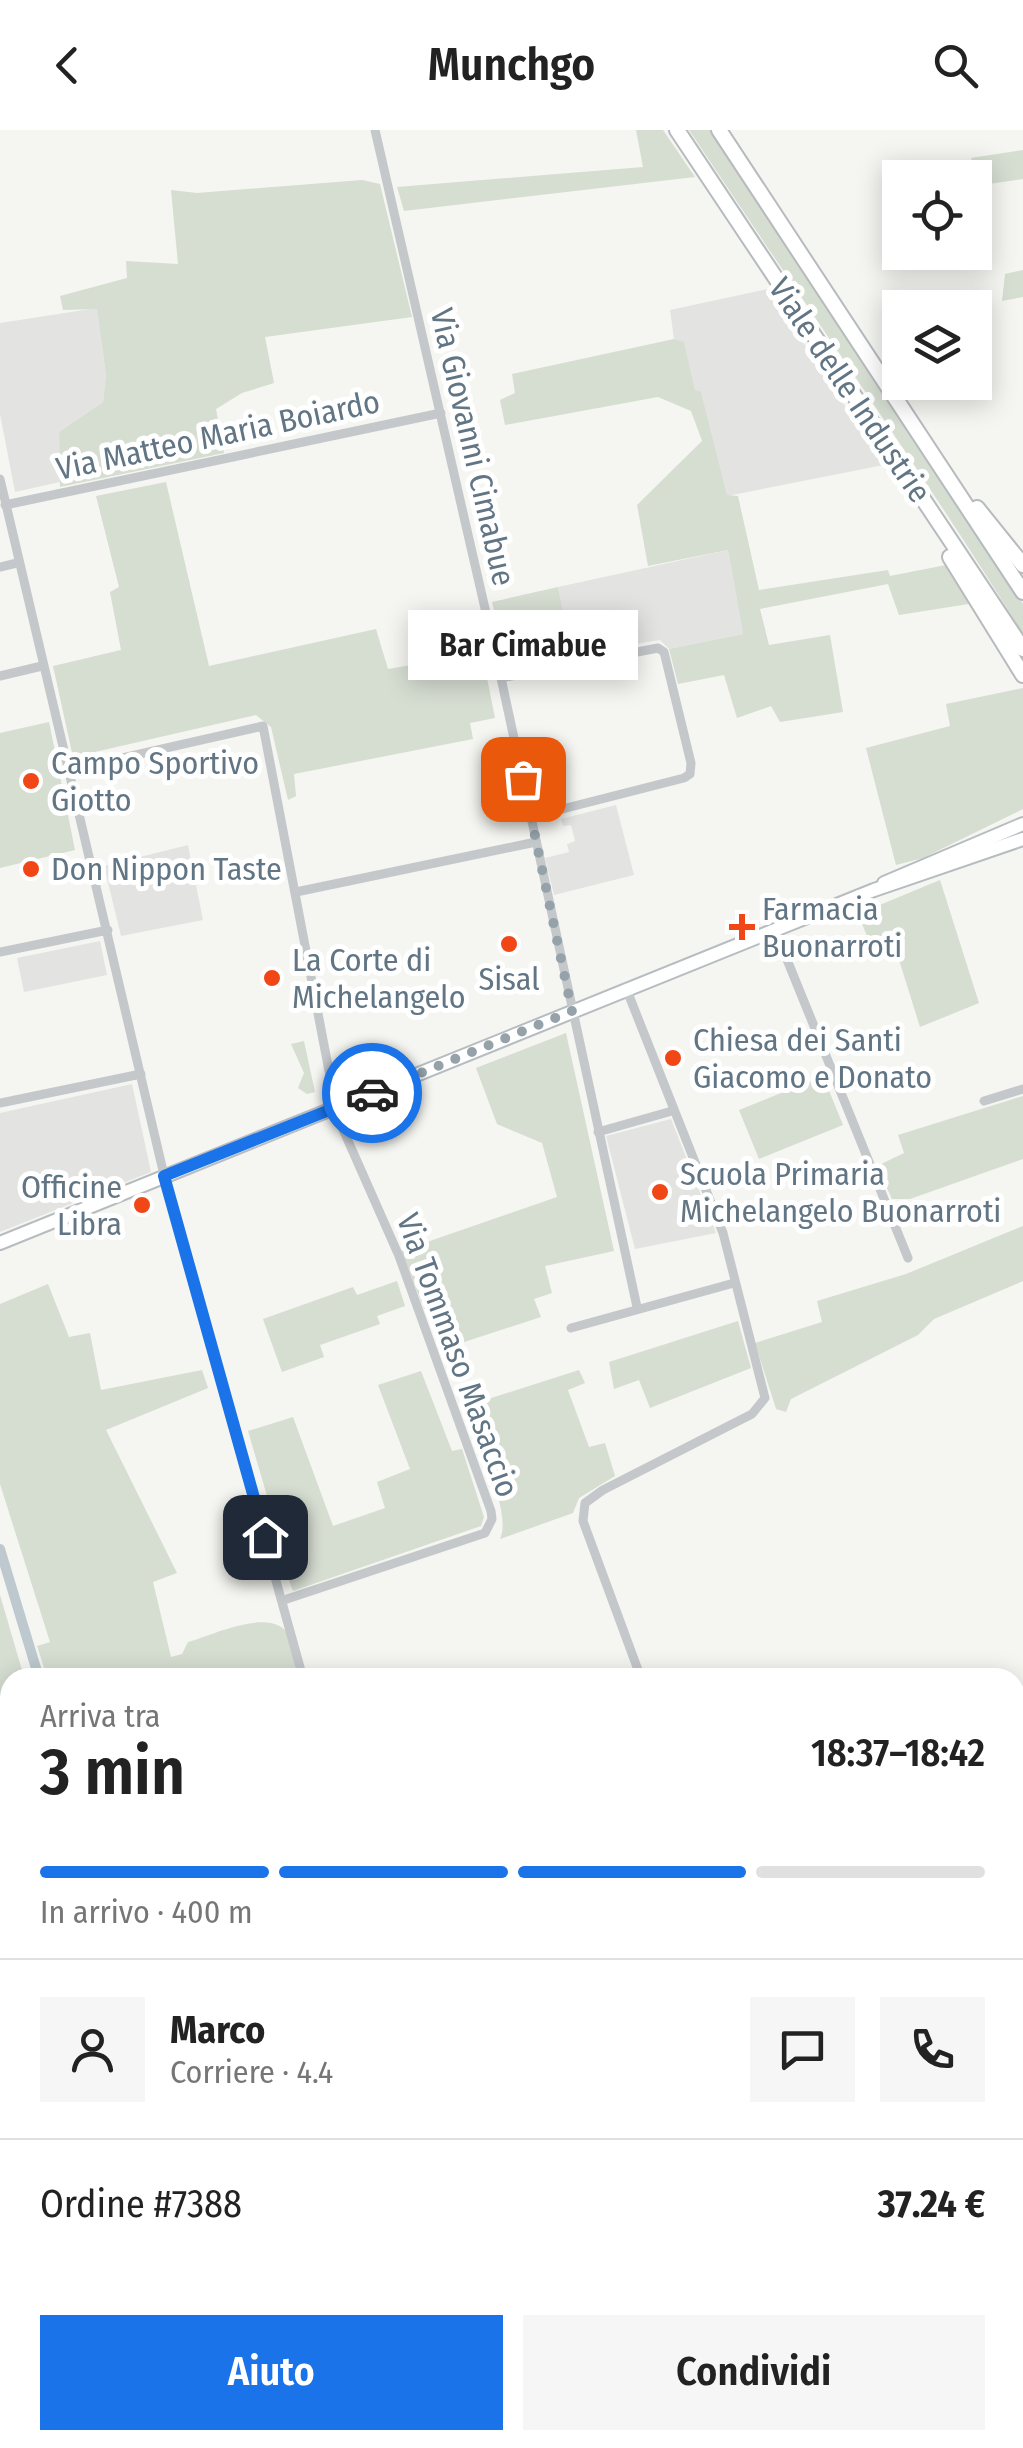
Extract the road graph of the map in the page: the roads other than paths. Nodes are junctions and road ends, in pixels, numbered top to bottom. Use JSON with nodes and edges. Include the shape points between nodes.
{"nodes":[{"id":1,"x":375,"y":130,"type":"edge"},
{"id":2,"x":678,"y":130,"type":"edge"},
{"id":3,"x":718,"y":130,"type":"edge"},
{"id":4,"x":441,"y":413,"type":"junction"},
{"id":5,"x":946,"y":474,"type":"junction"},
{"id":6,"x":0,"y":479,"type":"edge"},
{"id":7,"x":911,"y":482,"type":"junction"},
{"id":8,"x":6,"y":505,"type":"junction"},
{"id":9,"x":17,"y":563,"type":"junction"},
{"id":10,"x":1023,"y":566,"type":"edge"},
{"id":11,"x":0,"y":567,"type":"edge"},
{"id":12,"x":1023,"y":592,"type":"edge"},
{"id":13,"x":1023,"y":649,"type":"edge"},
{"id":14,"x":42,"y":666,"type":"junction"},
{"id":15,"x":1023,"y":674,"type":"edge"},
{"id":16,"x":0,"y":676,"type":"edge"},
{"id":17,"x":501,"y":678,"type":"junction"},
{"id":18,"x":69,"y":770,"type":"junction"},
{"id":19,"x":531,"y":816,"type":"junction"},
{"id":20,"x":1023,"y":824,"type":"edge"},
{"id":21,"x":1023,"y":839,"type":"edge"},
{"id":22,"x":536,"y":842,"type":"junction"},
{"id":23,"x":874,"y":890,"type":"junction"},
{"id":24,"x":296,"y":892,"type":"junction"},
{"id":25,"x":108,"y":930,"type":"junction"},
{"id":26,"x":775,"y":930,"type":"junction"},
{"id":27,"x":0,"y":952,"type":"edge"},
{"id":28,"x":626,"y":988,"type":"junction"},
{"id":29,"x":572,"y":1011,"type":"junction"},
{"id":30,"x":141,"y":1074,"type":"junction"},
{"id":31,"x":1023,"y":1089,"type":"edge"},
{"id":32,"x":984,"y":1101,"type":"dead end"},
{"id":33,"x":0,"y":1103,"type":"edge"},
{"id":34,"x":337,"y":1107,"type":"junction"},
{"id":35,"x":672,"y":1111,"type":"junction"},
{"id":36,"x":598,"y":1132,"type":"junction"},
{"id":37,"x":164,"y":1176,"type":"junction"},
{"id":38,"x":0,"y":1243,"type":"edge"},
{"id":39,"x":908,"y":1258,"type":"dead end"},
{"id":40,"x":734,"y":1283,"type":"junction"},
{"id":41,"x":637,"y":1307,"type":"junction"},
{"id":42,"x":572,"y":1328,"type":"dead end"},
{"id":43,"x":284,"y":1600,"type":"junction"},
{"id":44,"x":301,"y":1668,"type":"edge"},
{"id":45,"x":637,"y":1668,"type":"edge"}],
"edges":[{"from":1,"to":4,"type":"street","name":"Via Giovanni Cimabue"},
{"from":2,"to":7,"type":"main road","name":"Viale delle Industrie"},
{"from":3,"to":5,"type":"main road","name":"Viale delle Industrie"},
{"from":4,"to":8,"type":"street","name":"Via Matteo Maria Boiardo"},
{"from":4,"to":17,"type":"street","name":"Via Giovanni Cimabue"},
{"from":5,"to":10,"type":"main road"},
{"from":5,"to":12,"type":"main road","name":"Viale delle Industrie"},
{"from":6,"to":8,"type":"street"},
{"from":7,"to":13,"type":"main road","name":"Viale delle Industrie"},
{"from":7,"to":15,"type":"main road","via":[[920,508]]},
{"from":8,"to":9,"type":"street"},
{"from":9,"to":11,"type":"street"},
{"from":9,"to":14,"type":"street"},
{"from":14,"to":16,"type":"street"},
{"from":14,"to":18,"type":"street"},
{"from":17,"to":19,"type":"street","name":"Via Giovanni Cimabue"},
{"from":17,"to":19,"type":"street","via":[[664,652],[690,774]]},
{"from":18,"to":24,"type":"street","name":"Via Tommaso Masaccio","via":[[262,726]]},
{"from":18,"to":25,"type":"street"},
{"from":19,"to":22,"type":"street","name":"Via Giovanni Cimabue"},
{"from":20,"to":23,"type":"street"},
{"from":21,"to":23,"type":"street"},
{"from":22,"to":24,"type":"street"},
{"from":22,"to":29,"type":"street","name":"Via Giovanni Cimabue"},
{"from":23,"to":26,"type":"street"},
{"from":24,"to":34,"type":"street","name":"Via Tommaso Masaccio"},
{"from":25,"to":27,"type":"street"},
{"from":25,"to":30,"type":"street"},
{"from":26,"to":28,"type":"street"},
{"from":26,"to":39,"type":"street"},
{"from":28,"to":29,"type":"street"},
{"from":28,"to":35,"type":"street"},
{"from":29,"to":34,"type":"street"},
{"from":29,"to":36,"type":"street","name":"Via Giovanni Cimabue"},
{"from":30,"to":33,"type":"street"},
{"from":30,"to":37,"type":"street"},
{"from":31,"to":32,"type":"street"},
{"from":34,"to":37,"type":"street"},
{"from":34,"to":43,"type":"street","name":"Via Tommaso Masaccio","via":[[399,1256],[492,1519],[485,1533]]},
{"from":35,"to":36,"type":"street"},
{"from":35,"to":40,"type":"street","via":[[717,1218]]},
{"from":36,"to":41,"type":"street","name":"Via Giovanni Cimabue"},
{"from":37,"to":38,"type":"street"},
{"from":37,"to":43,"type":"street"},
{"from":40,"to":41,"type":"street"},
{"from":40,"to":45,"type":"street","via":[[765,1398],[752,1414],[586,1503],[583,1521]]},
{"from":41,"to":42,"type":"street"},
{"from":43,"to":44,"type":"street"}]}
